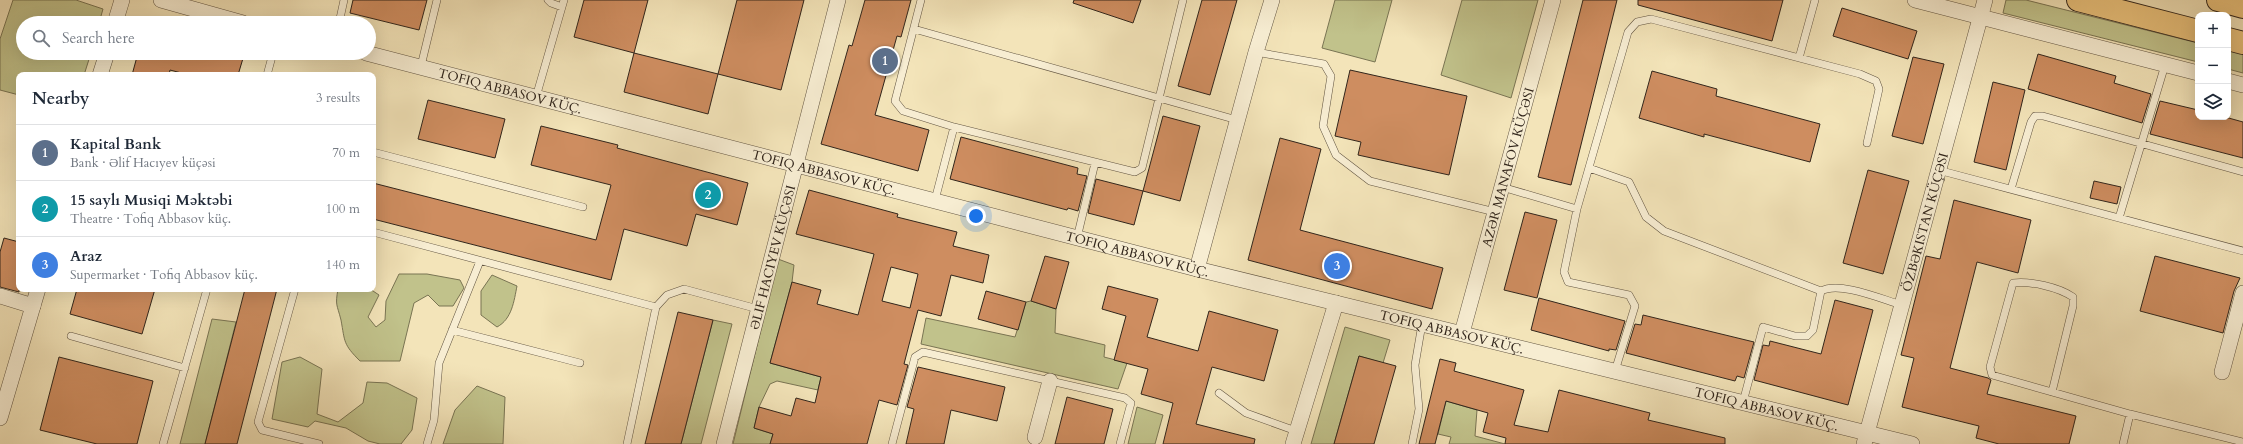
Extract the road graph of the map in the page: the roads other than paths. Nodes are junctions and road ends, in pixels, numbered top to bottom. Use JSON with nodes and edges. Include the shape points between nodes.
{"nodes":[{"id":1,"x":122,"y":0,"type":"edge"},
{"id":2,"x":161,"y":0,"type":"edge"},
{"id":3,"x":344,"y":0,"type":"edge"},
{"id":4,"x":436,"y":0,"type":"edge"},
{"id":5,"x":548,"y":0,"type":"edge"},
{"id":6,"x":838,"y":0,"type":"edge"},
{"id":7,"x":921,"y":0,"type":"edge"},
{"id":8,"x":1184,"y":0,"type":"edge"},
{"id":9,"x":1272,"y":0,"type":"edge"},
{"id":10,"x":1553,"y":0,"type":"edge"},
{"id":11,"x":1815,"y":0,"type":"edge"},
{"id":12,"x":1915,"y":0,"type":"edge"},
{"id":13,"x":1985,"y":0,"type":"edge"},
{"id":14,"x":2078,"y":0,"type":"edge"},
{"id":15,"x":2218,"y":0,"type":"edge"},
{"id":16,"x":563,"y":3,"type":"edge"},
{"id":17,"x":2243,"y":7,"type":"edge"},
{"id":18,"x":117,"y":16,"type":"edge"},
{"id":19,"x":218,"y":16,"type":"edge"},
{"id":20,"x":341,"y":16,"type":"edge"},
{"id":21,"x":1981,"y":17,"type":"junction"},
{"id":22,"x":914,"y":29,"type":"junction"},
{"id":23,"x":2195,"y":30,"type":"edge"},
{"id":24,"x":2231,"y":40,"type":"edge"},
{"id":25,"x":2243,"y":43,"type":"edge"},
{"id":26,"x":1256,"y":52,"type":"junction"},
{"id":27,"x":376,"y":55,"type":"edge"},
{"id":28,"x":1800,"y":58,"type":"junction"},
{"id":29,"x":104,"y":60,"type":"edge"},
{"id":30,"x":270,"y":60,"type":"edge"},
{"id":31,"x":2165,"y":65,"type":"junction"},
{"id":32,"x":421,"y":66,"type":"junction"},
{"id":33,"x":101,"y":72,"type":"edge"},
{"id":34,"x":268,"y":72,"type":"edge"},
{"id":35,"x":2195,"y":73,"type":"edge"},
{"id":36,"x":2231,"y":82,"type":"edge"},
{"id":37,"x":2243,"y":85,"type":"edge"},
{"id":38,"x":536,"y":97,"type":"junction"},
{"id":39,"x":1158,"y":98,"type":"junction"},
{"id":40,"x":1237,"y":120,"type":"junction"},
{"id":41,"x":954,"y":127,"type":"junction"},
{"id":42,"x":1867,"y":143,"type":"dead end"},
{"id":43,"x":2140,"y":143,"type":"junction"},
{"id":44,"x":376,"y":153,"type":"edge"},
{"id":45,"x":1095,"y":163,"type":"junction"},
{"id":46,"x":796,"y":164,"type":"junction"},
{"id":47,"x":1589,"y":168,"type":"junction"},
{"id":48,"x":1938,"y":170,"type":"junction"},
{"id":49,"x":2243,"y":172,"type":"edge"},
{"id":50,"x":1502,"y":187,"type":"junction"},
{"id":51,"x":2011,"y":189,"type":"junction"},
{"id":52,"x":935,"y":200,"type":"junction"},
{"id":53,"x":583,"y":207,"type":"dead end"},
{"id":54,"x":1577,"y":209,"type":"junction"},
{"id":55,"x":1495,"y":212,"type":"junction"},
{"id":56,"x":2119,"y":218,"type":"junction"},
{"id":57,"x":376,"y":233,"type":"edge"},
{"id":58,"x":1077,"y":238,"type":"junction"},
{"id":59,"x":2243,"y":251,"type":"edge"},
{"id":60,"x":480,"y":261,"type":"junction"},
{"id":61,"x":1196,"y":269,"type":"junction"},
{"id":62,"x":1822,"y":291,"type":"junction"},
{"id":63,"x":37,"y":292,"type":"edge"},
{"id":64,"x":207,"y":292,"type":"edge"},
{"id":65,"x":294,"y":292,"type":"edge"},
{"id":66,"x":2243,"y":293,"type":"edge"},
{"id":67,"x":0,"y":296,"type":"edge"},
{"id":68,"x":1336,"y":303,"type":"junction"},
{"id":69,"x":1902,"y":305,"type":"junction"},
{"id":70,"x":33,"y":306,"type":"junction"},
{"id":71,"x":656,"y":307,"type":"junction"},
{"id":72,"x":758,"y":310,"type":"junction"},
{"id":73,"x":1422,"y":324,"type":"junction"},
{"id":74,"x":452,"y":330,"type":"junction"},
{"id":75,"x":1462,"y":334,"type":"junction"},
{"id":76,"x":72,"y":336,"type":"dead end"},
{"id":77,"x":580,"y":363,"type":"dead end"},
{"id":78,"x":185,"y":368,"type":"junction"},
{"id":79,"x":1615,"y":371,"type":"junction"},
{"id":80,"x":2222,"y":372,"type":"dead end"},
{"id":81,"x":1050,"y":381,"type":"junction"},
{"id":82,"x":2052,"y":392,"type":"junction"},
{"id":83,"x":1219,"y":393,"type":"dead end"},
{"id":84,"x":1743,"y":402,"type":"junction"},
{"id":85,"x":2130,"y":414,"type":"junction"},
{"id":86,"x":0,"y":418,"type":"edge"},
{"id":87,"x":1035,"y":437,"type":"dead end"},
{"id":88,"x":1295,"y":437,"type":"edge"},
{"id":89,"x":1866,"y":438,"type":"edge"},
{"id":90,"x":2243,"y":442,"type":"edge"},
{"id":91,"x":163,"y":444,"type":"edge"},
{"id":92,"x":319,"y":444,"type":"edge"},
{"id":93,"x":428,"y":444,"type":"edge"},
{"id":94,"x":627,"y":444,"type":"edge"},
{"id":95,"x":724,"y":444,"type":"edge"},
{"id":96,"x":892,"y":444,"type":"edge"},
{"id":97,"x":1120,"y":444,"type":"edge"},
{"id":98,"x":1412,"y":444,"type":"edge"},
{"id":99,"x":1912,"y":444,"type":"edge"},
{"id":100,"x":2123,"y":444,"type":"edge"}],
"edges":[{"from":1,"to":18,"type":"street"},
{"from":2,"to":19,"type":"street"},
{"from":3,"to":20,"type":"lane"},
{"from":4,"to":32,"type":"lane"},
{"from":5,"to":16,"type":"lane","via":[[551,4]]},
{"from":6,"to":46,"type":"street"},
{"from":7,"to":22,"type":"lane"},
{"from":8,"to":39,"type":"lane"},
{"from":9,"to":26,"type":"street"},
{"from":10,"to":50,"type":"street","name":"AZƏR MANAFOV KÜÇƏSI"},
{"from":11,"to":28,"type":"lane"},
{"from":12,"to":21,"type":"street"},
{"from":13,"to":21,"type":"street","name":"ÖZBƏKISTAN KÜÇƏSI"},
{"from":14,"to":23,"type":"main road"},
{"from":15,"to":17,"type":"main road"},
{"from":16,"to":38,"type":"lane"},
{"from":21,"to":31,"type":"street"},
{"from":21,"to":48,"type":"street","name":"ÖZBƏKISTAN KÜÇƏSI"},
{"from":22,"to":39,"type":"lane"},
{"from":22,"to":41,"type":"lane","via":[[895,101],[903,111]]},
{"from":24,"to":25,"type":"main road"},
{"from":26,"to":40,"type":"street"},
{"from":26,"to":55,"type":"lane","via":[[1324,64],[1331,76],[1324,126],[1336,154],[1370,182]]},
{"from":27,"to":32,"type":"street","name":"TOFIQ ABBASOV KÜÇ."},
{"from":28,"to":42,"type":"lane","via":[[1860,74],[1876,81],[1879,89]]},
{"from":28,"to":47,"type":"lane","via":[[1651,19],[1637,22],[1628,32]]},
{"from":29,"to":33,"type":"street"},
{"from":30,"to":34,"type":"lane"},
{"from":31,"to":35,"type":"street"},
{"from":31,"to":43,"type":"lane"},
{"from":32,"to":38,"type":"street","name":"TOFIQ ABBASOV KÜÇ."},
{"from":36,"to":37,"type":"street"},
{"from":38,"to":46,"type":"street","name":"TOFIQ ABBASOV KÜÇ."},
{"from":39,"to":40,"type":"lane"},
{"from":39,"to":45,"type":"lane","via":[[1142,168],[1135,172]]},
{"from":40,"to":61,"type":"street"},
{"from":41,"to":45,"type":"lane"},
{"from":41,"to":52,"type":"lane"},
{"from":43,"to":49,"type":"lane"},
{"from":43,"to":51,"type":"lane","via":[[2035,116]]},
{"from":43,"to":56,"type":"lane"},
{"from":44,"to":53,"type":"lane"},
{"from":45,"to":58,"type":"lane"},
{"from":46,"to":52,"type":"street","name":"TOFIQ ABBASOV KÜÇ."},
{"from":46,"to":72,"type":"street"},
{"from":47,"to":54,"type":"lane"},
{"from":47,"to":62,"type":"lane","via":[[1629,182],[1646,217],[1664,231]]},
{"from":48,"to":51,"type":"lane"},
{"from":48,"to":69,"type":"street","name":"ÖZBƏKISTAN KÜÇƏSI"},
{"from":50,"to":54,"type":"lane"},
{"from":50,"to":55,"type":"street","name":"AZƏR MANAFOV KÜÇƏSI"},
{"from":51,"to":56,"type":"lane"},
{"from":52,"to":58,"type":"street","name":"TOFIQ ABBASOV KÜÇ."},
{"from":54,"to":79,"type":"lane","via":[[1564,272],[1568,282],[1629,295],[1635,306]]},
{"from":55,"to":75,"type":"street","name":"AZƏR MANAFOV KÜÇƏSI"},
{"from":56,"to":59,"type":"lane"},
{"from":57,"to":60,"type":"lane"},
{"from":58,"to":61,"type":"street","name":"TOFIQ ABBASOV KÜÇ."},
{"from":60,"to":71,"type":"lane"},
{"from":60,"to":74,"type":"lane"},
{"from":61,"to":68,"type":"street","name":"TOFIQ ABBASOV KÜÇ."},
{"from":62,"to":69,"type":"lane","via":[[1828,287],[1840,287]]},
{"from":62,"to":84,"type":"lane","via":[[1813,330],[1807,336],[1795,336],[1763,327]]},
{"from":63,"to":70,"type":"street"},
{"from":64,"to":78,"type":"lane"},
{"from":65,"to":92,"type":"lane","via":[[258,422],[262,430]]},
{"from":66,"to":80,"type":"street"},
{"from":67,"to":70,"type":"street"},
{"from":68,"to":73,"type":"street","name":"TOFIQ ABBASOV KÜÇ."},
{"from":68,"to":88,"type":"street"},
{"from":69,"to":89,"type":"street","name":"ÖZBƏKISTAN KÜÇƏSI"},
{"from":70,"to":86,"type":"street"},
{"from":71,"to":72,"type":"lane","via":[[667,295],[684,289]]},
{"from":71,"to":94,"type":"lane"},
{"from":72,"to":95,"type":"street"},
{"from":73,"to":75,"type":"street","name":"TOFIQ ABBASOV KÜÇ."},
{"from":73,"to":98,"type":"lane","via":[[1415,365],[1419,409]]},
{"from":74,"to":77,"type":"lane"},
{"from":74,"to":93,"type":"lane","via":[[439,363],[434,420]]},
{"from":75,"to":79,"type":"street","name":"TOFIQ ABBASOV KÜÇ."},
{"from":76,"to":78,"type":"lane"},
{"from":78,"to":91,"type":"lane"},
{"from":79,"to":84,"type":"street","name":"TOFIQ ABBASOV KÜÇ."},
{"from":81,"to":87,"type":"street"},
{"from":81,"to":96,"type":"lane","via":[[923,352],[915,357]]},
{"from":81,"to":97,"type":"lane","via":[[1125,398],[1131,403]]},
{"from":82,"to":82,"type":"lane","via":[[2073,297],[2066,292],[2013,282],[1990,367],[1992,374]]},
{"from":82,"to":85,"type":"lane"},
{"from":83,"to":88,"type":"lane","via":[[1246,413]]},
{"from":84,"to":89,"type":"street","name":"TOFIQ ABBASOV KÜÇ."},
{"from":85,"to":90,"type":"lane"},
{"from":85,"to":100,"type":"lane"},
{"from":89,"to":99,"type":"street","name":"TOFIQ ABBASOV KÜÇ."}]}
